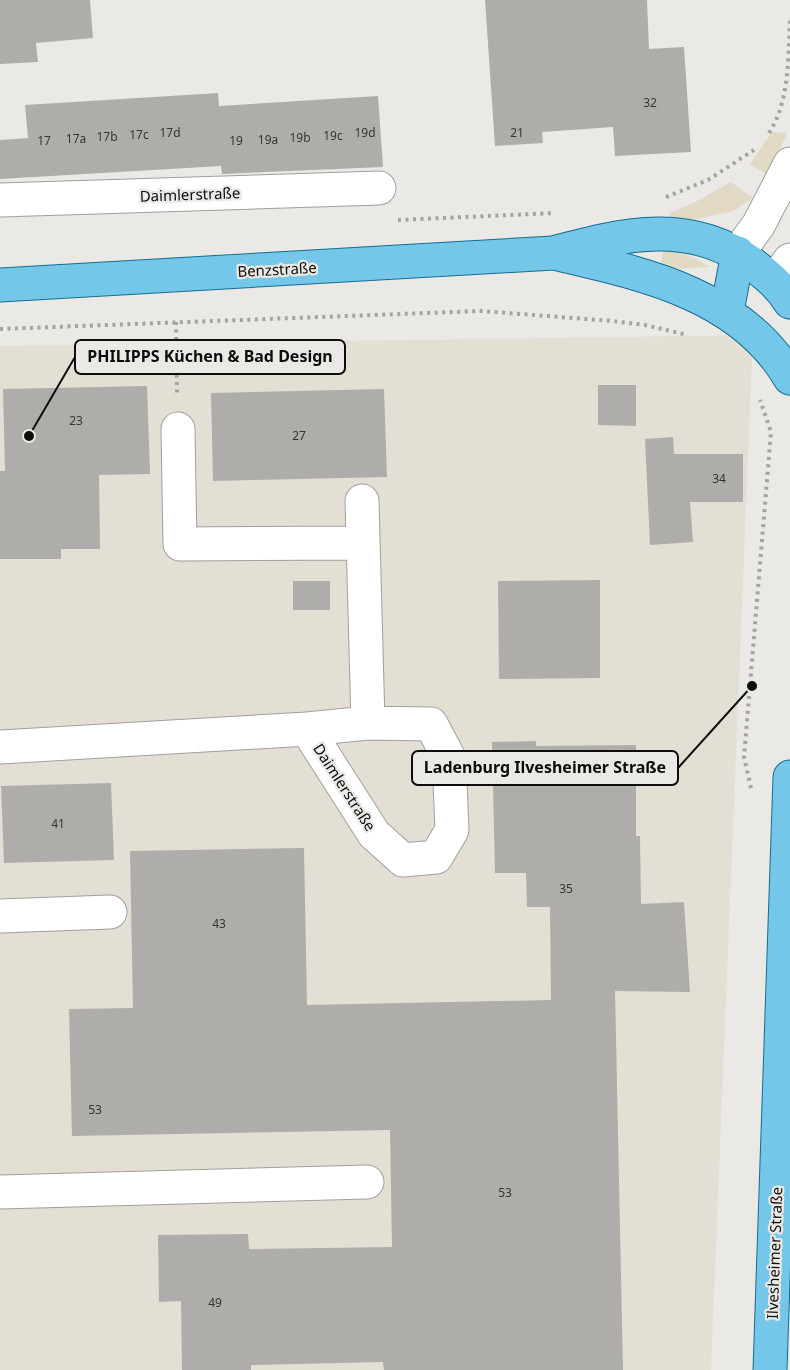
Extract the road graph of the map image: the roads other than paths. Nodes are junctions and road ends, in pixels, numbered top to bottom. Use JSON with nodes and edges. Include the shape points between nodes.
{"nodes":[{"id":1,"x":790,"y":164,"type":"edge"},
{"id":2,"x":379,"y":188,"type":"dead end"},
{"id":3,"x":0,"y":200,"type":"edge"},
{"id":4,"x":553,"y":253,"type":"junction"},
{"id":5,"x":738,"y":253,"type":"junction"},
{"id":6,"x":785,"y":281,"type":"edge"},
{"id":7,"x":0,"y":285,"type":"edge"},
{"id":8,"x":727,"y":311,"type":"junction"},
{"id":9,"x":790,"y":378,"type":"edge"},
{"id":10,"x":178,"y":429,"type":"road end"},
{"id":11,"x":362,"y":501,"type":"dead end"},
{"id":12,"x":363,"y":543,"type":"junction"},
{"id":13,"x":368,"y":723,"type":"junction"},
{"id":14,"x":307,"y":729,"type":"junction"},
{"id":15,"x":0,"y":747,"type":"edge"},
{"id":16,"x":790,"y":777,"type":"edge"},
{"id":17,"x":110,"y":912,"type":"dead end"},
{"id":18,"x":0,"y":916,"type":"edge"},
{"id":19,"x":367,"y":1182,"type":"dead end"},
{"id":20,"x":0,"y":1191,"type":"edge"},
{"id":21,"x":770,"y":1370,"type":"edge"}],
"edges":[{"from":1,"to":5,"type":"street","via":[[759,224]]},
{"from":2,"to":3,"type":"street","name":"Daimlerstraße"},
{"from":4,"to":5,"type":"main road","name":"Benzstraße","via":[[616,237],[652,233],[709,240]]},
{"from":4,"to":7,"type":"main road","name":"Benzstraße"},
{"from":4,"to":8,"type":"main road","name":"Benzstraße","via":[[648,277]]},
{"from":5,"to":6,"type":"main road","name":"Benzstraße"},
{"from":5,"to":8,"type":"main road"},
{"from":6,"to":8,"type":"main road"},
{"from":8,"to":9,"type":"main road","name":"Benzstraße","via":[[766,344]]},
{"from":10,"to":12,"type":"street","via":[[180,544]]},
{"from":11,"to":12,"type":"street"},
{"from":12,"to":13,"type":"street"},
{"from":13,"to":14,"type":"street","name":"Daimlerstraße"},
{"from":13,"to":14,"type":"street","name":"Daimlerstraße","via":[[431,724],[449,758],[452,830],[436,857],[403,860],[374,834]]},
{"from":14,"to":15,"type":"street","name":"Daimlerstraße"},
{"from":16,"to":21,"type":"main road","name":"Ilvesheimer Straße"},
{"from":17,"to":18,"type":"street"},
{"from":19,"to":20,"type":"street"}]}
